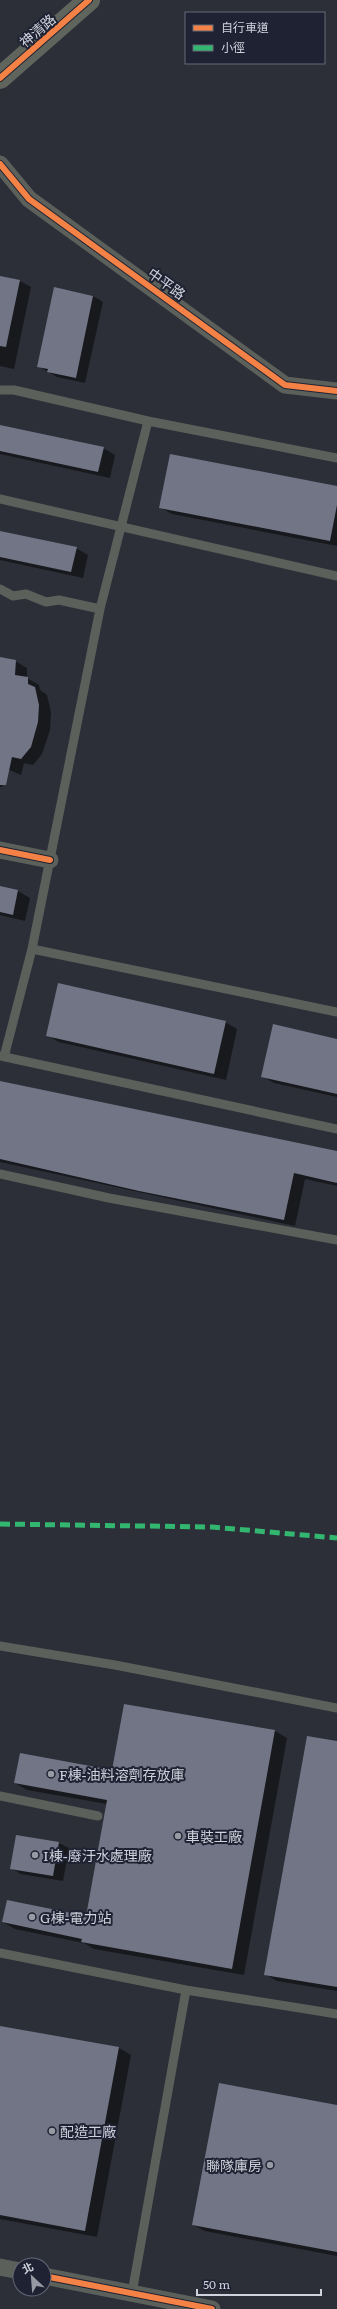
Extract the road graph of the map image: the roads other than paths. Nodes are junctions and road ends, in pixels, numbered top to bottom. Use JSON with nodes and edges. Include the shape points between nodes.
{"nodes":[{"id":1,"x":90,"y":0,"type":"edge"},
{"id":2,"x":0,"y":78,"type":"edge"},
{"id":3,"x":0,"y":164,"type":"edge"},
{"id":4,"x":0,"y":390,"type":"edge"},
{"id":5,"x":337,"y":391,"type":"edge"},
{"id":6,"x":148,"y":420,"type":"junction"},
{"id":7,"x":337,"y":458,"type":"edge"},
{"id":8,"x":0,"y":499,"type":"edge"},
{"id":9,"x":120,"y":525,"type":"junction"},
{"id":10,"x":337,"y":576,"type":"edge"},
{"id":11,"x":0,"y":589,"type":"edge"},
{"id":12,"x":100,"y":609,"type":"junction"},
{"id":13,"x":0,"y":850,"type":"edge"},
{"id":14,"x":50,"y":860,"type":"junction"},
{"id":15,"x":32,"y":949,"type":"junction"},
{"id":16,"x":337,"y":1012,"type":"edge"},
{"id":17,"x":2,"y":1057,"type":"edge"},
{"id":18,"x":337,"y":1129,"type":"edge"},
{"id":19,"x":0,"y":1174,"type":"edge"},
{"id":20,"x":337,"y":1240,"type":"edge"},
{"id":21,"x":0,"y":1646,"type":"edge"},
{"id":22,"x":337,"y":1708,"type":"edge"},
{"id":23,"x":0,"y":1796,"type":"edge"},
{"id":24,"x":98,"y":1816,"type":"dead end"},
{"id":25,"x":0,"y":1953,"type":"edge"},
{"id":26,"x":186,"y":1990,"type":"junction"},
{"id":27,"x":337,"y":2014,"type":"edge"},
{"id":28,"x":0,"y":2267,"type":"edge"},
{"id":29,"x":12,"y":2269,"type":"edge"},
{"id":30,"x":52,"y":2278,"type":"edge"},
{"id":31,"x":132,"y":2293,"type":"junction"},
{"id":32,"x":212,"y":2309,"type":"edge"}],
"edges":[{"from":1,"to":2,"type":"street","name":"神清路"},
{"from":3,"to":5,"type":"street","name":"中平路","via":[[29,199],[285,385]]},
{"from":4,"to":6,"type":"lane","via":[[14,390]]},
{"from":6,"to":7,"type":"lane"},
{"from":6,"to":9,"type":"lane"},
{"from":8,"to":9,"type":"lane"},
{"from":9,"to":10,"type":"lane"},
{"from":9,"to":12,"type":"lane"},
{"from":11,"to":12,"type":"lane","via":[[13,596],[26,594],[46,602],[59,600]]},
{"from":12,"to":14,"type":"lane"},
{"from":13,"to":14,"type":"street"},
{"from":14,"to":15,"type":"lane"},
{"from":15,"to":16,"type":"lane"},
{"from":15,"to":17,"type":"lane"},
{"from":17,"to":18,"type":"lane"},
{"from":19,"to":20,"type":"lane","via":[[109,1198]]},
{"from":21,"to":22,"type":"lane","via":[[116,1665]]},
{"from":23,"to":24,"type":"lane"},
{"from":25,"to":26,"type":"lane"},
{"from":26,"to":27,"type":"lane"},
{"from":26,"to":31,"type":"lane"},
{"from":28,"to":29,"type":"street"},
{"from":30,"to":31,"type":"street"},
{"from":31,"to":32,"type":"street"}]}
